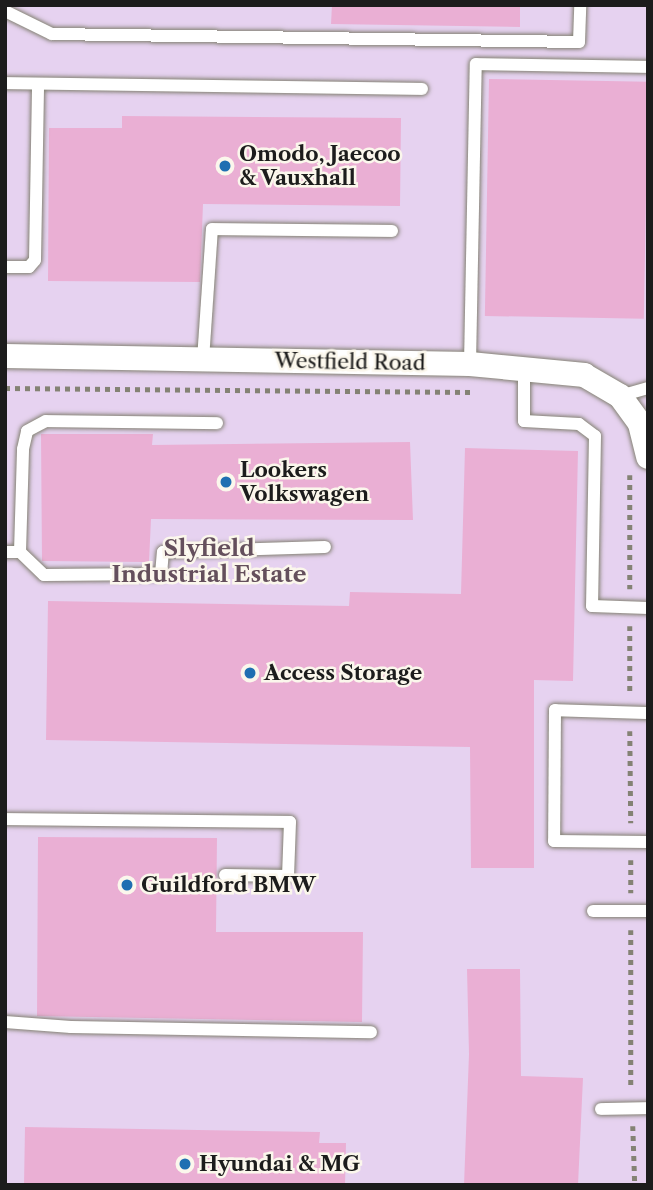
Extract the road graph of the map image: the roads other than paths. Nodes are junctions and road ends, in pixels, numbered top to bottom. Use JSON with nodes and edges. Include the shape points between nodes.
{"nodes":[{"id":1,"x":24,"y":5,"type":"edge"},
{"id":2,"x":580,"y":5,"type":"edge"},
{"id":3,"x":5,"y":11,"type":"edge"},
{"id":4,"x":25,"y":20,"type":"junction"},
{"id":5,"x":648,"y":67,"type":"edge"},
{"id":6,"x":5,"y":83,"type":"edge"},
{"id":7,"x":38,"y":84,"type":"junction"},
{"id":8,"x":422,"y":89,"type":"dead end"},
{"id":9,"x":391,"y":232,"type":"dead end"},
{"id":10,"x":5,"y":267,"type":"edge"},
{"id":11,"x":5,"y":356,"type":"edge"},
{"id":12,"x":203,"y":360,"type":"junction"},
{"id":13,"x":470,"y":364,"type":"junction"},
{"id":14,"x":524,"y":368,"type":"junction"},
{"id":15,"x":648,"y":388,"type":"edge"},
{"id":16,"x":620,"y":396,"type":"junction"},
{"id":17,"x":217,"y":423,"type":"dead end"},
{"id":18,"x":648,"y":457,"type":"edge"},
{"id":19,"x":325,"y":547,"type":"dead end"},
{"id":20,"x":5,"y":552,"type":"edge"},
{"id":21,"x":20,"y":552,"type":"junction"},
{"id":22,"x":648,"y":608,"type":"edge"},
{"id":23,"x":648,"y":713,"type":"edge"},
{"id":24,"x":5,"y":819,"type":"edge"},
{"id":25,"x":648,"y":842,"type":"edge"},
{"id":26,"x":225,"y":875,"type":"dead end"},
{"id":27,"x":593,"y":911,"type":"dead end"},
{"id":28,"x":648,"y":911,"type":"edge"},
{"id":29,"x":5,"y":1022,"type":"edge"},
{"id":30,"x":371,"y":1032,"type":"dead end"},
{"id":31,"x":601,"y":1108,"type":"dead end"},
{"id":32,"x":648,"y":1108,"type":"edge"}],
"edges":[{"from":1,"to":4,"type":"lane"},
{"from":2,"to":4,"type":"lane","via":[[579,42],[52,34]]},
{"from":3,"to":4,"type":"lane"},
{"from":5,"to":13,"type":"lane","via":[[476,64]]},
{"from":6,"to":7,"type":"lane"},
{"from":7,"to":8,"type":"lane"},
{"from":7,"to":10,"type":"lane","via":[[35,260],[29,267]]},
{"from":9,"to":12,"type":"lane","via":[[212,229]]},
{"from":11,"to":12,"type":"street","name":"Westfield Road"},
{"from":12,"to":13,"type":"street","name":"Westfield Road"},
{"from":13,"to":14,"type":"street","name":"Westfield Road"},
{"from":14,"to":16,"type":"street","name":"Westfield Road","via":[[584,375]]},
{"from":14,"to":22,"type":"lane","via":[[524,421],[579,424],[595,436],[592,606]]},
{"from":15,"to":16,"type":"lane"},
{"from":16,"to":18,"type":"street","name":"Westfield Road","via":[[640,424]]},
{"from":17,"to":21,"type":"lane","via":[[46,421],[27,431]]},
{"from":19,"to":21,"type":"lane","via":[[163,552],[161,574],[44,575]]},
{"from":20,"to":21,"type":"lane"},
{"from":23,"to":25,"type":"lane","via":[[555,710],[554,841]]},
{"from":24,"to":26,"type":"lane","via":[[290,822],[288,876]]},
{"from":27,"to":28,"type":"lane"},
{"from":29,"to":30,"type":"lane"},
{"from":31,"to":32,"type":"lane"}]}
